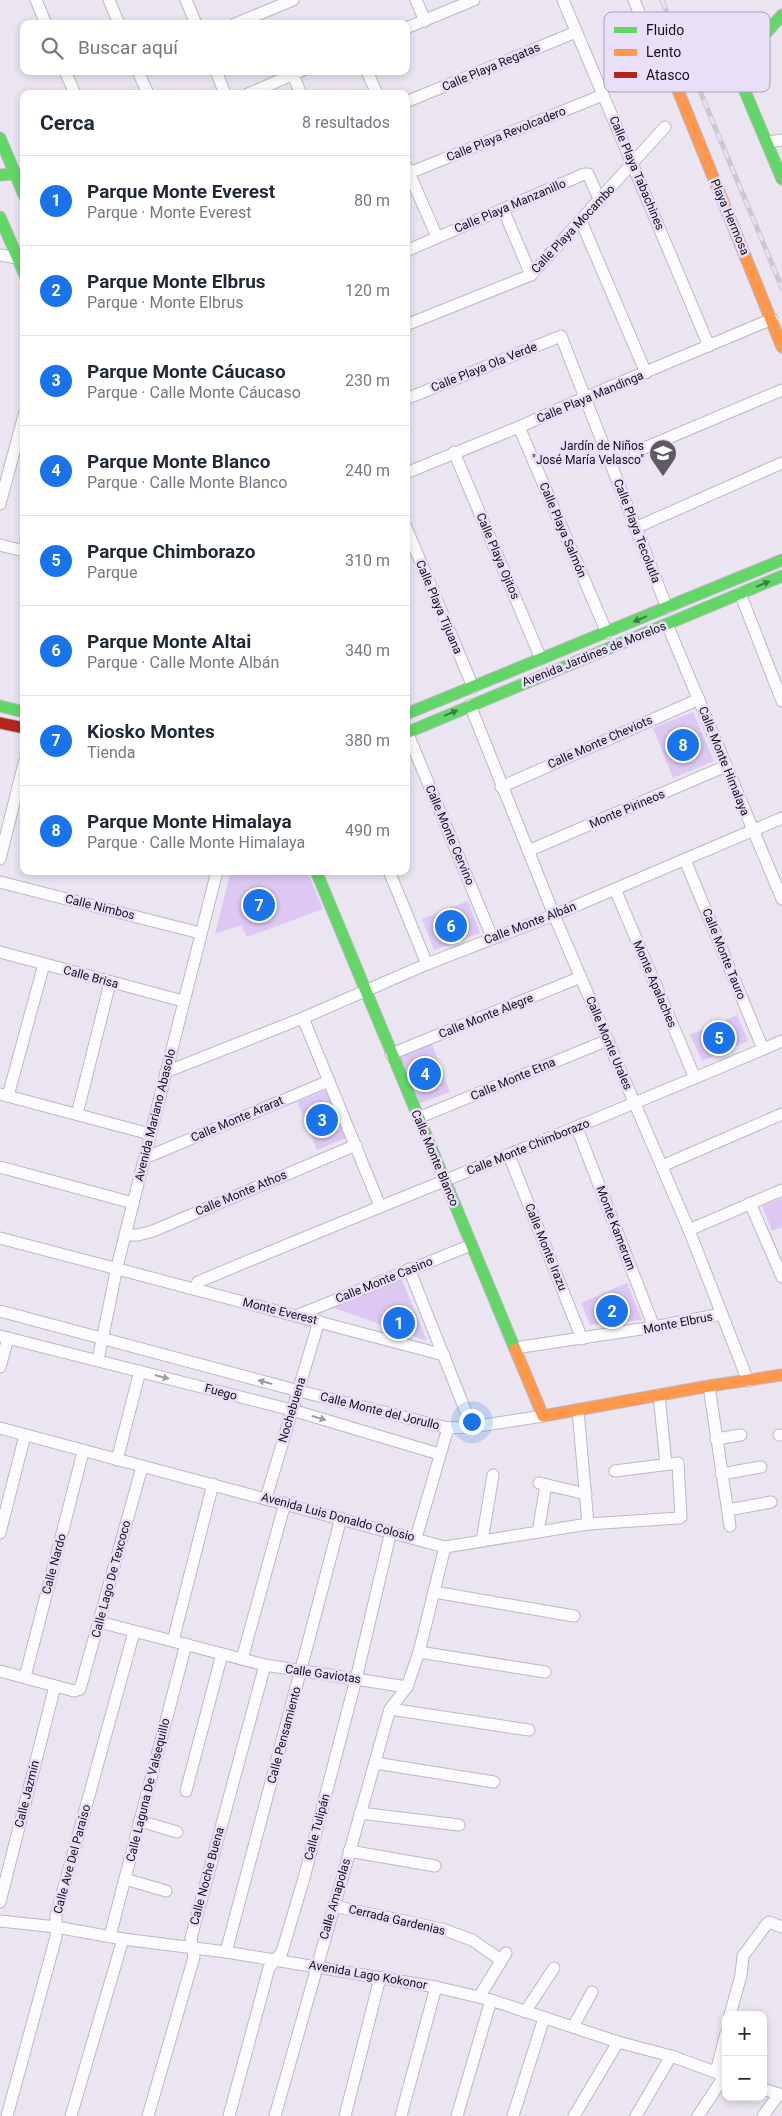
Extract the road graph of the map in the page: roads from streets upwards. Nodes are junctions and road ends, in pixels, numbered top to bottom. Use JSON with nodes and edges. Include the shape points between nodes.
{"nodes":[{"id":1,"x":36,"y":0,"type":"edge"},
{"id":2,"x":109,"y":0,"type":"edge"},
{"id":3,"x":186,"y":0,"type":"edge"},
{"id":4,"x":416,"y":0,"type":"edge"},
{"id":5,"x":474,"y":0,"type":"edge"},
{"id":6,"x":563,"y":0,"type":"edge"},
{"id":7,"x":634,"y":0,"type":"edge"},
{"id":8,"x":289,"y":1,"type":"edge"},
{"id":9,"x":639,"y":12,"type":"edge"},
{"id":10,"x":782,"y":15,"type":"edge"},
{"id":11,"x":44,"y":20,"type":"edge"},
{"id":12,"x":117,"y":20,"type":"edge"},
{"id":13,"x":194,"y":20,"type":"edge"},
{"id":14,"x":244,"y":20,"type":"edge"},
{"id":15,"x":425,"y":21,"type":"junction"},
{"id":16,"x":410,"y":27,"type":"edge"},
{"id":17,"x":770,"y":28,"type":"edge"},
{"id":18,"x":576,"y":32,"type":"junction"},
{"id":19,"x":67,"y":75,"type":"edge"},
{"id":20,"x":140,"y":75,"type":"edge"},
{"id":21,"x":218,"y":75,"type":"edge"},
{"id":22,"x":292,"y":75,"type":"edge"},
{"id":23,"x":297,"y":75,"type":"edge"},
{"id":24,"x":369,"y":75,"type":"edge"},
{"id":25,"x":73,"y":90,"type":"edge"},
{"id":26,"x":146,"y":90,"type":"edge"},
{"id":27,"x":223,"y":90,"type":"edge"},
{"id":28,"x":257,"y":90,"type":"edge"},
{"id":29,"x":300,"y":90,"type":"edge"},
{"id":30,"x":375,"y":90,"type":"edge"},
{"id":31,"x":679,"y":92,"type":"edge"},
{"id":32,"x":744,"y":92,"type":"edge"},
{"id":33,"x":603,"y":95,"type":"junction"},
{"id":34,"x":410,"y":100,"type":"edge"},
{"id":35,"x":665,"y":127,"type":"dead end"},
{"id":36,"x":0,"y":138,"type":"edge"},
{"id":37,"x":782,"y":140,"type":"edge"},
{"id":38,"x":767,"y":142,"type":"junction"},
{"id":39,"x":633,"y":163,"type":"junction"},
{"id":40,"x":410,"y":169,"type":"edge"},
{"id":41,"x":15,"y":174,"type":"junction"},
{"id":42,"x":0,"y":175,"type":"edge"},
{"id":43,"x":410,"y":175,"type":"edge"},
{"id":44,"x":782,"y":179,"type":"edge"},
{"id":45,"x":20,"y":184,"type":"edge"},
{"id":46,"x":600,"y":200,"type":"junction"},
{"id":47,"x":503,"y":209,"type":"junction"},
{"id":48,"x":0,"y":217,"type":"edge"},
{"id":49,"x":581,"y":221,"type":"junction"},
{"id":50,"x":437,"y":237,"type":"junction"},
{"id":51,"x":410,"y":248,"type":"edge"},
{"id":52,"x":0,"y":255,"type":"edge"},
{"id":53,"x":17,"y":258,"type":"junction"},
{"id":54,"x":20,"y":264,"type":"edge"},
{"id":55,"x":531,"y":275,"type":"junction"},
{"id":56,"x":772,"y":319,"type":"junction"},
{"id":57,"x":410,"y":323,"type":"edge"},
{"id":58,"x":562,"y":336,"type":"joint"},
{"id":59,"x":709,"y":346,"type":"junction"},
{"id":60,"x":782,"y":347,"type":"edge"},
{"id":61,"x":646,"y":373,"type":"junction"},
{"id":62,"x":782,"y":390,"type":"edge"},
{"id":63,"x":410,"y":397,"type":"edge"},
{"id":64,"x":586,"y":397,"type":"junction"},
{"id":65,"x":20,"y":425,"type":"edge"},
{"id":66,"x":519,"y":427,"type":"junction"},
{"id":67,"x":454,"y":452,"type":"junction"},
{"id":68,"x":635,"y":452,"type":"dead end"},
{"id":69,"x":782,"y":463,"type":"edge"},
{"id":70,"x":4,"y":466,"type":"edge"},
{"id":71,"x":410,"y":470,"type":"edge"},
{"id":72,"x":3,"y":479,"type":"edge"},
{"id":73,"x":0,"y":504,"type":"edge"},
{"id":74,"x":635,"y":528,"type":"junction"},
{"id":75,"x":410,"y":537,"type":"edge"},
{"id":76,"x":0,"y":544,"type":"edge"},
{"id":77,"x":20,"y":550,"type":"edge"},
{"id":78,"x":782,"y":560,"type":"edge"},
{"id":79,"x":782,"y":576,"type":"edge"},
{"id":80,"x":740,"y":593,"type":"junction"},
{"id":81,"x":698,"y":595,"type":"junction"},
{"id":82,"x":667,"y":608,"type":"junction"},
{"id":83,"x":704,"y":609,"type":"junction"},
{"id":84,"x":667,"y":624,"type":"junction"},
{"id":85,"x":607,"y":633,"type":"junction"},
{"id":86,"x":541,"y":659,"type":"junction"},
{"id":87,"x":473,"y":687,"type":"junction"},
{"id":88,"x":699,"y":699,"type":"junction"},
{"id":89,"x":782,"y":701,"type":"edge"},
{"id":90,"x":470,"y":705,"type":"junction"},
{"id":91,"x":0,"y":706,"type":"edge"},
{"id":92,"x":20,"y":711,"type":"edge"},
{"id":93,"x":410,"y":712,"type":"edge"},
{"id":94,"x":0,"y":723,"type":"edge"},
{"id":95,"x":20,"y":727,"type":"edge"},
{"id":96,"x":410,"y":731,"type":"edge"},
{"id":97,"x":410,"y":739,"type":"edge"},
{"id":98,"x":726,"y":766,"type":"junction"},
{"id":99,"x":20,"y":780,"type":"edge"},
{"id":100,"x":501,"y":787,"type":"junction"},
{"id":101,"x":12,"y":813,"type":"junction"},
{"id":102,"x":20,"y":815,"type":"edge"},
{"id":103,"x":782,"y":818,"type":"edge"},
{"id":104,"x":753,"y":831,"type":"junction"},
{"id":105,"x":528,"y":851,"type":"junction"},
{"id":106,"x":0,"y":859,"type":"edge"},
{"id":107,"x":685,"y":860,"type":"junction"},
{"id":108,"x":216,"y":875,"type":"edge"},
{"id":109,"x":318,"y":875,"type":"edge"},
{"id":110,"x":391,"y":875,"type":"edge"},
{"id":111,"x":0,"y":882,"type":"edge"},
{"id":112,"x":615,"y":890,"type":"junction"},
{"id":113,"x":782,"y":896,"type":"edge"},
{"id":114,"x":554,"y":915,"type":"junction"},
{"id":115,"x":200,"y":933,"type":"junction"},
{"id":116,"x":492,"y":937,"type":"junction"},
{"id":117,"x":0,"y":952,"type":"edge"},
{"id":118,"x":44,"y":964,"type":"junction"},
{"id":119,"x":427,"y":964,"type":"junction"},
{"id":120,"x":581,"y":977,"type":"junction"},
{"id":121,"x":110,"y":983,"type":"junction"},
{"id":122,"x":364,"y":990,"type":"junction"},
{"id":123,"x":183,"y":1001,"type":"junction"},
{"id":124,"x":303,"y":1018,"type":"junction"},
{"id":125,"x":608,"y":1040,"type":"junction"},
{"id":126,"x":782,"y":1040,"type":"edge"},
{"id":127,"x":763,"y":1049,"type":"junction"},
{"id":128,"x":391,"y":1054,"type":"junction"},
{"id":129,"x":166,"y":1072,"type":"junction"},
{"id":130,"x":695,"y":1078,"type":"junction"},
{"id":131,"x":329,"y":1081,"type":"junction"},
{"id":132,"x":4,"y":1095,"type":"edge"},
{"id":133,"x":635,"y":1104,"type":"junction"},
{"id":134,"x":77,"y":1114,"type":"junction"},
{"id":135,"x":782,"y":1114,"type":"edge"},
{"id":136,"x":418,"y":1118,"type":"junction"},
{"id":137,"x":577,"y":1128,"type":"junction"},
{"id":138,"x":150,"y":1134,"type":"junction"},
{"id":139,"x":356,"y":1145,"type":"junction"},
{"id":140,"x":509,"y":1155,"type":"junction"},
{"id":141,"x":145,"y":1158,"type":"junction"},
{"id":142,"x":662,"y":1166,"type":"junction"},
{"id":143,"x":0,"y":1167,"type":"edge"},
{"id":144,"x":444,"y":1181,"type":"junction"},
{"id":145,"x":782,"y":1190,"type":"edge"},
{"id":146,"x":133,"y":1203,"type":"junction"},
{"id":147,"x":750,"y":1203,"type":"junction"},
{"id":148,"x":380,"y":1206,"type":"junction"},
{"id":149,"x":689,"y":1230,"type":"junction"},
{"id":150,"x":125,"y":1235,"type":"junction"},
{"id":151,"x":0,"y":1238,"type":"edge"},
{"id":152,"x":471,"y":1245,"type":"junction"},
{"id":153,"x":117,"y":1267,"type":"junction"},
{"id":154,"x":409,"y":1269,"type":"junction"},
{"id":155,"x":782,"y":1277,"type":"edge"},
{"id":156,"x":194,"y":1289,"type":"junction"},
{"id":157,"x":0,"y":1311,"type":"edge"},
{"id":158,"x":722,"y":1314,"type":"junction"},
{"id":159,"x":296,"y":1316,"type":"junction"},
{"id":160,"x":319,"y":1321,"type":"junction"},
{"id":161,"x":654,"y":1327,"type":"junction"},
{"id":162,"x":4,"y":1337,"type":"edge"},
{"id":163,"x":102,"y":1338,"type":"junction"},
{"id":164,"x":582,"y":1339,"type":"junction"},
{"id":165,"x":515,"y":1348,"type":"junction"},
{"id":166,"x":444,"y":1355,"type":"junction"},
{"id":167,"x":98,"y":1360,"type":"junction"},
{"id":168,"x":0,"y":1367,"type":"edge"},
{"id":169,"x":140,"y":1371,"type":"junction"},
{"id":170,"x":782,"y":1375,"type":"edge"},
{"id":171,"x":748,"y":1382,"type":"junction"},
{"id":172,"x":709,"y":1386,"type":"junction"},
{"id":173,"x":299,"y":1390,"type":"junction"},
{"id":174,"x":659,"y":1395,"type":"junction"},
{"id":175,"x":292,"y":1410,"type":"junction"},
{"id":176,"x":578,"y":1410,"type":"junction"},
{"id":177,"x":543,"y":1416,"type":"junction"},
{"id":178,"x":472,"y":1427,"type":"junction"},
{"id":179,"x":0,"y":1428,"type":"edge"},
{"id":180,"x":448,"y":1428,"type":"junction"},
{"id":181,"x":25,"y":1435,"type":"junction"},
{"id":182,"x":742,"y":1435,"type":"dead end"},
{"id":183,"x":716,"y":1439,"type":"junction"},
{"id":184,"x":84,"y":1452,"type":"junction"},
{"id":185,"x":440,"y":1454,"type":"junction"},
{"id":186,"x":117,"y":1460,"type":"junction"},
{"id":187,"x":666,"y":1464,"type":"junction"},
{"id":188,"x":142,"y":1466,"type":"junction"},
{"id":189,"x":761,"y":1467,"type":"dead end"},
{"id":190,"x":615,"y":1471,"type":"dead end"},
{"id":191,"x":721,"y":1474,"type":"junction"},
{"id":192,"x":493,"y":1475,"type":"dead end"},
{"id":193,"x":213,"y":1484,"type":"junction"},
{"id":194,"x":586,"y":1494,"type":"junction"},
{"id":195,"x":266,"y":1498,"type":"junction"},
{"id":196,"x":771,"y":1502,"type":"dead end"},
{"id":197,"x":285,"y":1503,"type":"junction"},
{"id":198,"x":728,"y":1510,"type":"junction"},
{"id":199,"x":341,"y":1518,"type":"junction"},
{"id":200,"x":588,"y":1524,"type":"junction"},
{"id":201,"x":730,"y":1526,"type":"dead end"},
{"id":202,"x":391,"y":1531,"type":"junction"},
{"id":203,"x":538,"y":1532,"type":"junction"},
{"id":204,"x":0,"y":1533,"type":"edge"},
{"id":205,"x":416,"y":1538,"type":"junction"},
{"id":206,"x":482,"y":1541,"type":"junction"},
{"id":207,"x":445,"y":1547,"type":"junction"},
{"id":208,"x":434,"y":1592,"type":"junction"},
{"id":209,"x":574,"y":1616,"type":"dead end"},
{"id":210,"x":99,"y":1622,"type":"junction"},
{"id":211,"x":134,"y":1632,"type":"junction"},
{"id":212,"x":174,"y":1641,"type":"junction"},
{"id":213,"x":186,"y":1644,"type":"junction"},
{"id":214,"x":419,"y":1652,"type":"junction"},
{"id":215,"x":222,"y":1654,"type":"junction"},
{"id":216,"x":242,"y":1659,"type":"junction"},
{"id":217,"x":265,"y":1665,"type":"junction"},
{"id":218,"x":0,"y":1671,"type":"edge"},
{"id":219,"x":300,"y":1672,"type":"junction"},
{"id":220,"x":545,"y":1672,"type":"dead end"},
{"id":221,"x":25,"y":1677,"type":"junction"},
{"id":222,"x":356,"y":1679,"type":"junction"},
{"id":223,"x":55,"y":1686,"type":"junction"},
{"id":224,"x":407,"y":1687,"type":"junction"},
{"id":225,"x":390,"y":1709,"type":"junction"},
{"id":226,"x":529,"y":1730,"type":"dead end"},
{"id":227,"x":375,"y":1763,"type":"junction"},
{"id":228,"x":494,"y":1782,"type":"dead end"},
{"id":229,"x":186,"y":1791,"type":"dead end"},
{"id":230,"x":360,"y":1812,"type":"junction"},
{"id":231,"x":140,"y":1821,"type":"junction"},
{"id":232,"x":459,"y":1825,"type":"dead end"},
{"id":233,"x":177,"y":1832,"type":"dead end"},
{"id":234,"x":349,"y":1851,"type":"junction"},
{"id":235,"x":436,"y":1866,"type":"dead end"},
{"id":236,"x":125,"y":1879,"type":"junction"},
{"id":237,"x":166,"y":1891,"type":"dead end"},
{"id":238,"x":0,"y":1902,"type":"edge"},
{"id":239,"x":332,"y":1906,"type":"junction"},
{"id":240,"x":0,"y":1921,"type":"edge"},
{"id":241,"x":56,"y":1927,"type":"junction"},
{"id":242,"x":782,"y":1927,"type":"edge"},
{"id":243,"x":110,"y":1936,"type":"junction"},
{"id":244,"x":124,"y":1939,"type":"junction"},
{"id":245,"x":192,"y":1948,"type":"junction"},
{"id":246,"x":226,"y":1952,"type":"junction"},
{"id":247,"x":275,"y":1960,"type":"junction"},
{"id":248,"x":316,"y":1966,"type":"junction"},
{"id":249,"x":554,"y":1968,"type":"dead end"},
{"id":250,"x":380,"y":1978,"type":"junction"},
{"id":251,"x":436,"y":1987,"type":"junction"},
{"id":252,"x":592,"y":1992,"type":"dead end"},
{"id":253,"x":479,"y":1997,"type":"junction"},
{"id":254,"x":491,"y":2000,"type":"junction"},
{"id":255,"x":731,"y":2011,"type":"edge"},
{"id":256,"x":525,"y":2012,"type":"junction"},
{"id":257,"x":544,"y":2018,"type":"junction"},
{"id":258,"x":573,"y":2027,"type":"junction"},
{"id":259,"x":618,"y":2042,"type":"junction"},
{"id":260,"x":671,"y":2056,"type":"junction"},
{"id":261,"x":722,"y":2074,"type":"edge"},
{"id":262,"x":767,"y":2090,"type":"edge"},
{"id":263,"x":780,"y":2095,"type":"edge"},
{"id":264,"x":7,"y":2116,"type":"edge"},
{"id":265,"x":71,"y":2116,"type":"edge"},
{"id":266,"x":148,"y":2116,"type":"edge"},
{"id":267,"x":229,"y":2116,"type":"edge"},
{"id":268,"x":274,"y":2116,"type":"edge"},
{"id":269,"x":345,"y":2116,"type":"edge"},
{"id":270,"x":401,"y":2116,"type":"edge"},
{"id":271,"x":457,"y":2116,"type":"edge"},
{"id":272,"x":512,"y":2116,"type":"edge"},
{"id":273,"x":574,"y":2116,"type":"edge"},
{"id":274,"x":636,"y":2116,"type":"edge"},
{"id":275,"x":698,"y":2116,"type":"edge"},
{"id":276,"x":762,"y":2116,"type":"edge"}],
"edges":[{"from":1,"to":11,"type":"street"},
{"from":2,"to":12,"type":"street"},
{"from":3,"to":13,"type":"street"},
{"from":4,"to":15,"type":"street"},
{"from":5,"to":15,"type":"street"},
{"from":6,"to":18,"type":"street","name":"Calle Playa Tabachines"},
{"from":7,"to":9,"type":"street","name":"Playa Hermosa"},
{"from":8,"to":14,"type":"street"},
{"from":10,"to":17,"type":"street"},
{"from":15,"to":16,"type":"street"},
{"from":18,"to":33,"type":"street","name":"Calle Playa Tabachines"},
{"from":18,"to":34,"type":"street","name":"Calle Playa Regatas"},
{"from":19,"to":25,"type":"street"},
{"from":20,"to":26,"type":"street"},
{"from":21,"to":27,"type":"street"},
{"from":22,"to":28,"type":"street"},
{"from":23,"to":29,"type":"street"},
{"from":24,"to":30,"type":"street"},
{"from":31,"to":56,"type":"street","name":"Playa Hermosa"},
{"from":32,"to":38,"type":"street"},
{"from":33,"to":39,"type":"street","name":"Calle Playa Tabachines"},
{"from":33,"to":40,"type":"street","name":"Calle Playa Revolcadero"},
{"from":35,"to":39,"type":"street","name":"Calle Playa Mocambo"},
{"from":36,"to":41,"type":"street"},
{"from":37,"to":38,"type":"street"},
{"from":38,"to":44,"type":"street"},
{"from":39,"to":46,"type":"street","name":"Calle Playa Mocambo"},
{"from":39,"to":59,"type":"street","name":"Calle Playa Tabachines"},
{"from":41,"to":42,"type":"street"},
{"from":41,"to":45,"type":"street"},
{"from":43,"to":50,"type":"street"},
{"from":46,"to":47,"type":"street","name":"Calle Playa Manzanillo","via":[[591,177],[584,174]]},
{"from":46,"to":49,"type":"street","name":"Calle Playa Mocambo"},
{"from":47,"to":50,"type":"street","name":"Calle Playa Manzanillo"},
{"from":47,"to":55,"type":"street"},
{"from":48,"to":53,"type":"street"},
{"from":49,"to":55,"type":"street","name":"Calle Playa Mocambo"},
{"from":49,"to":61,"type":"street"},
{"from":50,"to":51,"type":"street","name":"Calle Playa Manzanillo"},
{"from":52,"to":53,"type":"street"},
{"from":53,"to":54,"type":"street"},
{"from":55,"to":57,"type":"street","name":"Calle Playa Mocambo"},
{"from":56,"to":59,"type":"street","name":"Calle Playa Mandinga"},
{"from":56,"to":60,"type":"street","name":"Playa Hermosa"},
{"from":58,"to":63,"type":"street","name":"Calle Playa Ola Verde"},
{"from":58,"to":64,"type":"street","name":"Calle Playa Tecolutla"},
{"from":59,"to":61,"type":"street","name":"Calle Playa Mandinga"},
{"from":61,"to":64,"type":"street","name":"Calle Playa Mandinga"},
{"from":62,"to":68,"type":"street"},
{"from":64,"to":66,"type":"street","name":"Calle Playa Mandinga"},
{"from":64,"to":74,"type":"street","name":"Calle Playa Tecolutla"},
{"from":65,"to":70,"type":"street"},
{"from":66,"to":67,"type":"street","name":"Calle Playa Mandinga"},
{"from":66,"to":85,"type":"street","name":"Calle Playa Salmón"},
{"from":67,"to":71,"type":"street","name":"Calle Playa Mandinga"},
{"from":67,"to":86,"type":"street","name":"Calle Playa Ojitos"},
{"from":69,"to":74,"type":"street"},
{"from":70,"to":72,"type":"street"},
{"from":72,"to":73,"type":"street"},
{"from":74,"to":82,"type":"street","name":"Calle Playa Tecolutla"},
{"from":75,"to":87,"type":"street","name":"Calle Playa Tijuana"},
{"from":76,"to":77,"type":"street"},
{"from":78,"to":81,"type":"street","name":"Avenida Jardines de Morelos"},
{"from":80,"to":79,"type":"street","name":"Avenida Jardines de Morelos","one_way":true},
{"from":80,"to":83,"type":"street","name":"Avenida Jardines de Morelos"},
{"from":80,"to":89,"type":"street"},
{"from":81,"to":82,"type":"street","name":"Avenida Jardines de Morelos"},
{"from":81,"to":83,"type":"street"},
{"from":82,"to":85,"type":"street","name":"Avenida Jardines de Morelos","one_way":true},
{"from":83,"to":84,"type":"street","name":"Avenida Jardines de Morelos"},
{"from":84,"to":88,"type":"street","name":"Calle Monte Himalaya"},
{"from":84,"to":90,"type":"street","name":"Avenida Jardines de Morelos"},
{"from":85,"to":86,"type":"street","name":"Avenida Jardines de Morelos"},
{"from":86,"to":87,"type":"street","name":"Avenida Jardines de Morelos"},
{"from":87,"to":93,"type":"street","name":"Avenida Jardines de Morelos"},
{"from":88,"to":98,"type":"street","name":"Calle Monte Himalaya"},
{"from":88,"to":100,"type":"street","name":"Calle Monte Cheviots"},
{"from":96,"to":90,"type":"street","name":"Avenida Jardines de Morelos","one_way":true},
{"from":90,"to":100,"type":"street","name":"Calle Monte Urales"},
{"from":91,"to":92,"type":"street"},
{"from":94,"to":95,"type":"street"},
{"from":97,"to":116,"type":"street","name":"Calle Monte Cervino"},
{"from":98,"to":104,"type":"street","name":"Calle Monte Himalaya"},
{"from":98,"to":105,"type":"street","name":"Monte Pirineos"},
{"from":99,"to":101,"type":"street"},
{"from":100,"to":105,"type":"street","name":"Calle Monte Urales"},
{"from":101,"to":102,"type":"street"},
{"from":101,"to":106,"type":"street"},
{"from":103,"to":104,"type":"street","name":"Calle Monte Albán"},
{"from":104,"to":107,"type":"street","name":"Calle Monte Albán"},
{"from":104,"to":113,"type":"street","name":"Calle Monte Himalaya"},
{"from":105,"to":114,"type":"street","name":"Calle Monte Urales"},
{"from":107,"to":112,"type":"street","name":"Calle Monte Albán"},
{"from":107,"to":127,"type":"street","name":"Calle Monte Tauro"},
{"from":108,"to":115,"type":"street","name":"Avenida Mariano Abasolo"},
{"from":109,"to":122,"type":"street","name":"Calle Monte Blanco"},
{"from":110,"to":119,"type":"street"},
{"from":111,"to":115,"type":"street","name":"Calle Nimbos"},
{"from":112,"to":114,"type":"street","name":"Calle Monte Albán"},
{"from":112,"to":130,"type":"street","name":"Monte Apalaches"},
{"from":114,"to":116,"type":"street","name":"Calle Monte Albán"},
{"from":114,"to":120,"type":"street","name":"Calle Monte Urales"},
{"from":115,"to":123,"type":"street","name":"Avenida Mariano Abasolo"},
{"from":116,"to":119,"type":"street","name":"Calle Monte Albán"},
{"from":117,"to":118,"type":"street","name":"Calle Brisa"},
{"from":118,"to":121,"type":"street","name":"Calle Brisa"},
{"from":118,"to":132,"type":"street"},
{"from":119,"to":122,"type":"street","name":"Calle Monte Albán"},
{"from":120,"to":125,"type":"street","name":"Calle Monte Urales"},
{"from":120,"to":128,"type":"street","name":"Calle Monte Alegre"},
{"from":121,"to":123,"type":"street","name":"Calle Brisa"},
{"from":121,"to":134,"type":"street"},
{"from":122,"to":124,"type":"street","name":"Calle Monte Albán"},
{"from":122,"to":128,"type":"street","name":"Calle Monte Blanco"},
{"from":123,"to":129,"type":"street","name":"Avenida Mariano Abasolo"},
{"from":124,"to":129,"type":"street","name":"Calle Monte Albán"},
{"from":124,"to":131,"type":"street"},
{"from":125,"to":133,"type":"street","name":"Calle Monte Urales"},
{"from":125,"to":136,"type":"street","name":"Calle Monte Etna"},
{"from":126,"to":127,"type":"street","name":"Calle Monte Chimborazo"},
{"from":127,"to":130,"type":"street","name":"Calle Monte Chimborazo"},
{"from":128,"to":136,"type":"street","name":"Calle Monte Blanco"},
{"from":129,"to":138,"type":"street","name":"Avenida Mariano Abasolo"},
{"from":130,"to":133,"type":"street","name":"Calle Monte Chimborazo"},
{"from":131,"to":139,"type":"street"},
{"from":131,"to":141,"type":"street","name":"Calle Monte Ararat"},
{"from":132,"to":134,"type":"street"},
{"from":133,"to":137,"type":"street","name":"Calle Monte Chimborazo"},
{"from":133,"to":142,"type":"street","name":"Calle Monte Urales"},
{"from":134,"to":138,"type":"street"},
{"from":135,"to":142,"type":"street"},
{"from":136,"to":144,"type":"street","name":"Calle Monte Blanco"},
{"from":137,"to":140,"type":"street","name":"Calle Monte Chimborazo"},
{"from":137,"to":161,"type":"street","name":"Monte Kamerum"},
{"from":138,"to":141,"type":"street","name":"Avenida Mariano Abasolo"},
{"from":139,"to":148,"type":"street"},
{"from":139,"to":150,"type":"street","name":"Calle Monte Athos","via":[[153,1231],[138,1236]]},
{"from":140,"to":144,"type":"street","name":"Calle Monte Chimborazo"},
{"from":140,"to":164,"type":"street","name":"Calle Monte Irazu"},
{"from":141,"to":146,"type":"street","name":"Avenida Mariano Abasolo"},
{"from":142,"to":149,"type":"street","name":"Calle Monte Urales"},
{"from":143,"to":146,"type":"street"},
{"from":144,"to":148,"type":"street","name":"Calle Monte Chimborazo"},
{"from":144,"to":152,"type":"street","name":"Calle Monte Blanco"},
{"from":145,"to":147,"type":"street"},
{"from":146,"to":150,"type":"street","name":"Avenida Mariano Abasolo"},
{"from":147,"to":149,"type":"street"},
{"from":147,"to":155,"type":"street"},
{"from":148,"to":156,"type":"street","name":"Calle Monte Chimborazo","via":[[198,1282]]},
{"from":149,"to":158,"type":"street","name":"Calle Monte Urales"},
{"from":150,"to":153,"type":"street","name":"Avenida Mariano Abasolo"},
{"from":151,"to":153,"type":"street","name":"Monte Everest"},
{"from":152,"to":154,"type":"street","name":"Calle Monte Casino"},
{"from":152,"to":165,"type":"street","name":"Calle Monte Blanco"},
{"from":153,"to":156,"type":"street","name":"Monte Everest"},
{"from":153,"to":163,"type":"street","name":"Avenida Mariano Abasolo"},
{"from":154,"to":159,"type":"street","name":"Calle Monte Casino"},
{"from":154,"to":166,"type":"street"},
{"from":156,"to":159,"type":"street","name":"Monte Everest"},
{"from":157,"to":163,"type":"street","name":"Calle Monte del Jorullo"},
{"from":158,"to":161,"type":"street","name":"Monte Elbrus"},
{"from":158,"to":171,"type":"street","name":"Calle Monte Urales"},
{"from":159,"to":160,"type":"street","name":"Monte Everest"},
{"from":160,"to":166,"type":"street","name":"Monte Everest"},
{"from":160,"to":173,"type":"street","name":"Nochebuena"},
{"from":161,"to":164,"type":"street","name":"Monte Elbrus"},
{"from":162,"to":167,"type":"street","name":"Fuego"},
{"from":162,"to":168,"type":"street"},
{"from":163,"to":167,"type":"street","name":"Avenida Mariano Abasolo"},
{"from":173,"to":163,"type":"street","name":"Calle Monte del Jorullo","one_way":true},
{"from":164,"to":165,"type":"street","name":"Monte Elbrus"},
{"from":165,"to":177,"type":"street","name":"Calle Monte Blanco"},
{"from":166,"to":178,"type":"street"},
{"from":167,"to":169,"type":"street","name":"Fuego"},
{"from":169,"to":175,"type":"street","name":"Fuego","one_way":true},
{"from":169,"to":186,"type":"street"},
{"from":170,"to":171,"type":"street","name":"Calle Monte del Jorullo"},
{"from":171,"to":172,"type":"street","name":"Calle Monte del Jorullo"},
{"from":172,"to":174,"type":"street","name":"Calle Monte del Jorullo"},
{"from":172,"to":183,"type":"street"},
{"from":173,"to":175,"type":"street","name":"Nochebuena"},
{"from":173,"to":180,"type":"street","name":"Calle Monte del Jorullo"},
{"from":174,"to":176,"type":"street","name":"Calle Monte del Jorullo"},
{"from":174,"to":187,"type":"street"},
{"from":175,"to":185,"type":"street","name":"Fuego","one_way":true},
{"from":175,"to":195,"type":"street","name":"Nochebuena"},
{"from":176,"to":177,"type":"street","name":"Calle Monte del Jorullo"},
{"from":176,"to":194,"type":"street"},
{"from":177,"to":178,"type":"street","name":"Calle Monte del Jorullo"},
{"from":178,"to":180,"type":"street","name":"Calle Monte del Jorullo"},
{"from":179,"to":181,"type":"street","name":"Avenida Luis Donaldo Colosio"},
{"from":180,"to":185,"type":"street"},
{"from":181,"to":184,"type":"street","name":"Avenida Luis Donaldo Colosio"},
{"from":181,"to":204,"type":"street"},
{"from":182,"to":183,"type":"street"},
{"from":183,"to":191,"type":"street"},
{"from":184,"to":186,"type":"street","name":"Avenida Luis Donaldo Colosio"},
{"from":184,"to":221,"type":"street","name":"Calle Nardo"},
{"from":185,"to":205,"type":"street"},
{"from":186,"to":188,"type":"street","name":"Avenida Luis Donaldo Colosio"},
{"from":187,"to":190,"type":"street"},
{"from":187,"to":200,"type":"street","name":"Avenida Luis Donaldo Colosio","via":[[680,1465],[681,1517]]},
{"from":188,"to":193,"type":"street","name":"Avenida Luis Donaldo Colosio"},
{"from":188,"to":210,"type":"street","name":"Calle Lago De Texcoco"},
{"from":189,"to":191,"type":"street"},
{"from":191,"to":198,"type":"street"},
{"from":192,"to":206,"type":"street"},
{"from":193,"to":195,"type":"street","name":"Avenida Luis Donaldo Colosio"},
{"from":193,"to":212,"type":"street"},
{"from":194,"to":200,"type":"street"},
{"from":194,"to":203,"type":"street","via":[[543,1484]]},
{"from":195,"to":197,"type":"street","name":"Avenida Luis Donaldo Colosio"},
{"from":196,"to":198,"type":"street"},
{"from":197,"to":199,"type":"street","name":"Avenida Luis Donaldo Colosio"},
{"from":197,"to":216,"type":"street"},
{"from":198,"to":201,"type":"street"},
{"from":199,"to":202,"type":"street","name":"Avenida Luis Donaldo Colosio"},
{"from":199,"to":219,"type":"street","name":"Calle Pensamiento"},
{"from":200,"to":203,"type":"street","name":"Avenida Luis Donaldo Colosio"},
{"from":202,"to":205,"type":"street","name":"Avenida Luis Donaldo Colosio"},
{"from":202,"to":222,"type":"street","name":"Calle Tulipán"},
{"from":203,"to":206,"type":"street","name":"Avenida Luis Donaldo Colosio"},
{"from":205,"to":207,"type":"street","name":"Avenida Luis Donaldo Colosio"},
{"from":206,"to":207,"type":"street","name":"Avenida Luis Donaldo Colosio"},
{"from":207,"to":208,"type":"street"},
{"from":208,"to":209,"type":"street"},
{"from":208,"to":214,"type":"street"},
{"from":210,"to":211,"type":"street","name":"Calle Gaviotas"},
{"from":210,"to":223,"type":"street","name":"Calle Lago De Texcoco","via":[[78,1691]]},
{"from":211,"to":212,"type":"street","name":"Calle Gaviotas"},
{"from":211,"to":241,"type":"street","name":"Calle Ave Del Paraíso","via":[[56,1916]]},
{"from":212,"to":213,"type":"street","name":"Calle Gaviotas"},
{"from":213,"to":215,"type":"street","name":"Calle Gaviotas"},
{"from":213,"to":231,"type":"street","name":"Calle Laguna De Valsequillo"},
{"from":214,"to":220,"type":"street"},
{"from":214,"to":224,"type":"street"},
{"from":215,"to":216,"type":"street","name":"Calle Gaviotas"},
{"from":215,"to":229,"type":"street"},
{"from":216,"to":217,"type":"street","name":"Calle Gaviotas"},
{"from":217,"to":219,"type":"street","name":"Calle Gaviotas"},
{"from":217,"to":245,"type":"street","name":"Calle Noche Buena","via":[[191,1938]]},
{"from":218,"to":221,"type":"street"},
{"from":219,"to":222,"type":"street","name":"Calle Gaviotas"},
{"from":219,"to":246,"type":"street","name":"Calle Pensamiento"},
{"from":221,"to":223,"type":"street"},
{"from":222,"to":224,"type":"street","name":"Calle Gaviotas"},
{"from":222,"to":247,"type":"street","name":"Calle Tulipán","via":[[301,1887],[282,1952]]},
{"from":223,"to":238,"type":"street","name":"Calle Jazmín"},
{"from":224,"to":225,"type":"street","name":"Calle Amapolas"},
{"from":225,"to":226,"type":"street"},
{"from":225,"to":227,"type":"street","name":"Calle Amapolas"},
{"from":227,"to":228,"type":"street"},
{"from":227,"to":230,"type":"street","name":"Calle Amapolas"},
{"from":230,"to":232,"type":"street"},
{"from":230,"to":234,"type":"street","name":"Calle Amapolas"},
{"from":231,"to":233,"type":"street"},
{"from":231,"to":236,"type":"street","name":"Calle Laguna De Valsequillo"},
{"from":234,"to":235,"type":"street"},
{"from":234,"to":239,"type":"street","name":"Calle Amapolas"},
{"from":236,"to":237,"type":"street"},
{"from":236,"to":243,"type":"street","name":"Calle Laguna De Valsequillo"},
{"from":239,"to":248,"type":"street","name":"Calle Amapolas"},
{"from":239,"to":253,"type":"street","name":"Cerrada Gardenias","via":[[442,1929],[503,1956]]},
{"from":240,"to":241,"type":"street","name":"Avenida Lago Kokonor"},
{"from":241,"to":243,"type":"street","name":"Avenida Lago Kokonor"},
{"from":241,"to":264,"type":"street","name":"Calle Ave Del Paraíso","via":[[56,1937]]},
{"from":242,"to":255,"type":"street","via":[[769,1922],[743,1956]]},
{"from":243,"to":244,"type":"street","name":"Avenida Lago Kokonor"},
{"from":244,"to":245,"type":"street","name":"Avenida Lago Kokonor"},
{"from":244,"to":265,"type":"street"},
{"from":245,"to":246,"type":"street","name":"Avenida Lago Kokonor"},
{"from":245,"to":266,"type":"street","name":"Calle Noche Buena","via":[[194,1957]]},
{"from":246,"to":247,"type":"street","name":"Avenida Lago Kokonor"},
{"from":247,"to":248,"type":"street","name":"Avenida Lago Kokonor"},
{"from":247,"to":267,"type":"street","name":"Calle Tulipán","via":[[269,1968]]},
{"from":248,"to":250,"type":"street","name":"Avenida Lago Kokonor"},
{"from":248,"to":268,"type":"street","name":"Calle Amapolas"},
{"from":249,"to":256,"type":"street"},
{"from":250,"to":251,"type":"street","name":"Avenida Lago Kokonor"},
{"from":250,"to":269,"type":"street"},
{"from":251,"to":253,"type":"street","name":"Avenida Lago Kokonor"},
{"from":251,"to":270,"type":"street"},
{"from":252,"to":258,"type":"street"},
{"from":253,"to":254,"type":"street","name":"Avenida Lago Kokonor"},
{"from":254,"to":256,"type":"street","name":"Avenida Lago Kokonor"},
{"from":254,"to":271,"type":"street"},
{"from":256,"to":257,"type":"street","name":"Avenida Lago Kokonor"},
{"from":257,"to":258,"type":"street","name":"Avenida Lago Kokonor"},
{"from":257,"to":272,"type":"street"},
{"from":258,"to":259,"type":"street","name":"Avenida Lago Kokonor"},
{"from":259,"to":260,"type":"street","name":"Avenida Lago Kokonor"},
{"from":259,"to":273,"type":"street"},
{"from":260,"to":261,"type":"street","name":"Avenida Lago Kokonor"},
{"from":260,"to":274,"type":"street"},
{"from":261,"to":275,"type":"street"},
{"from":262,"to":263,"type":"street"},
{"from":263,"to":276,"type":"street"}]}
